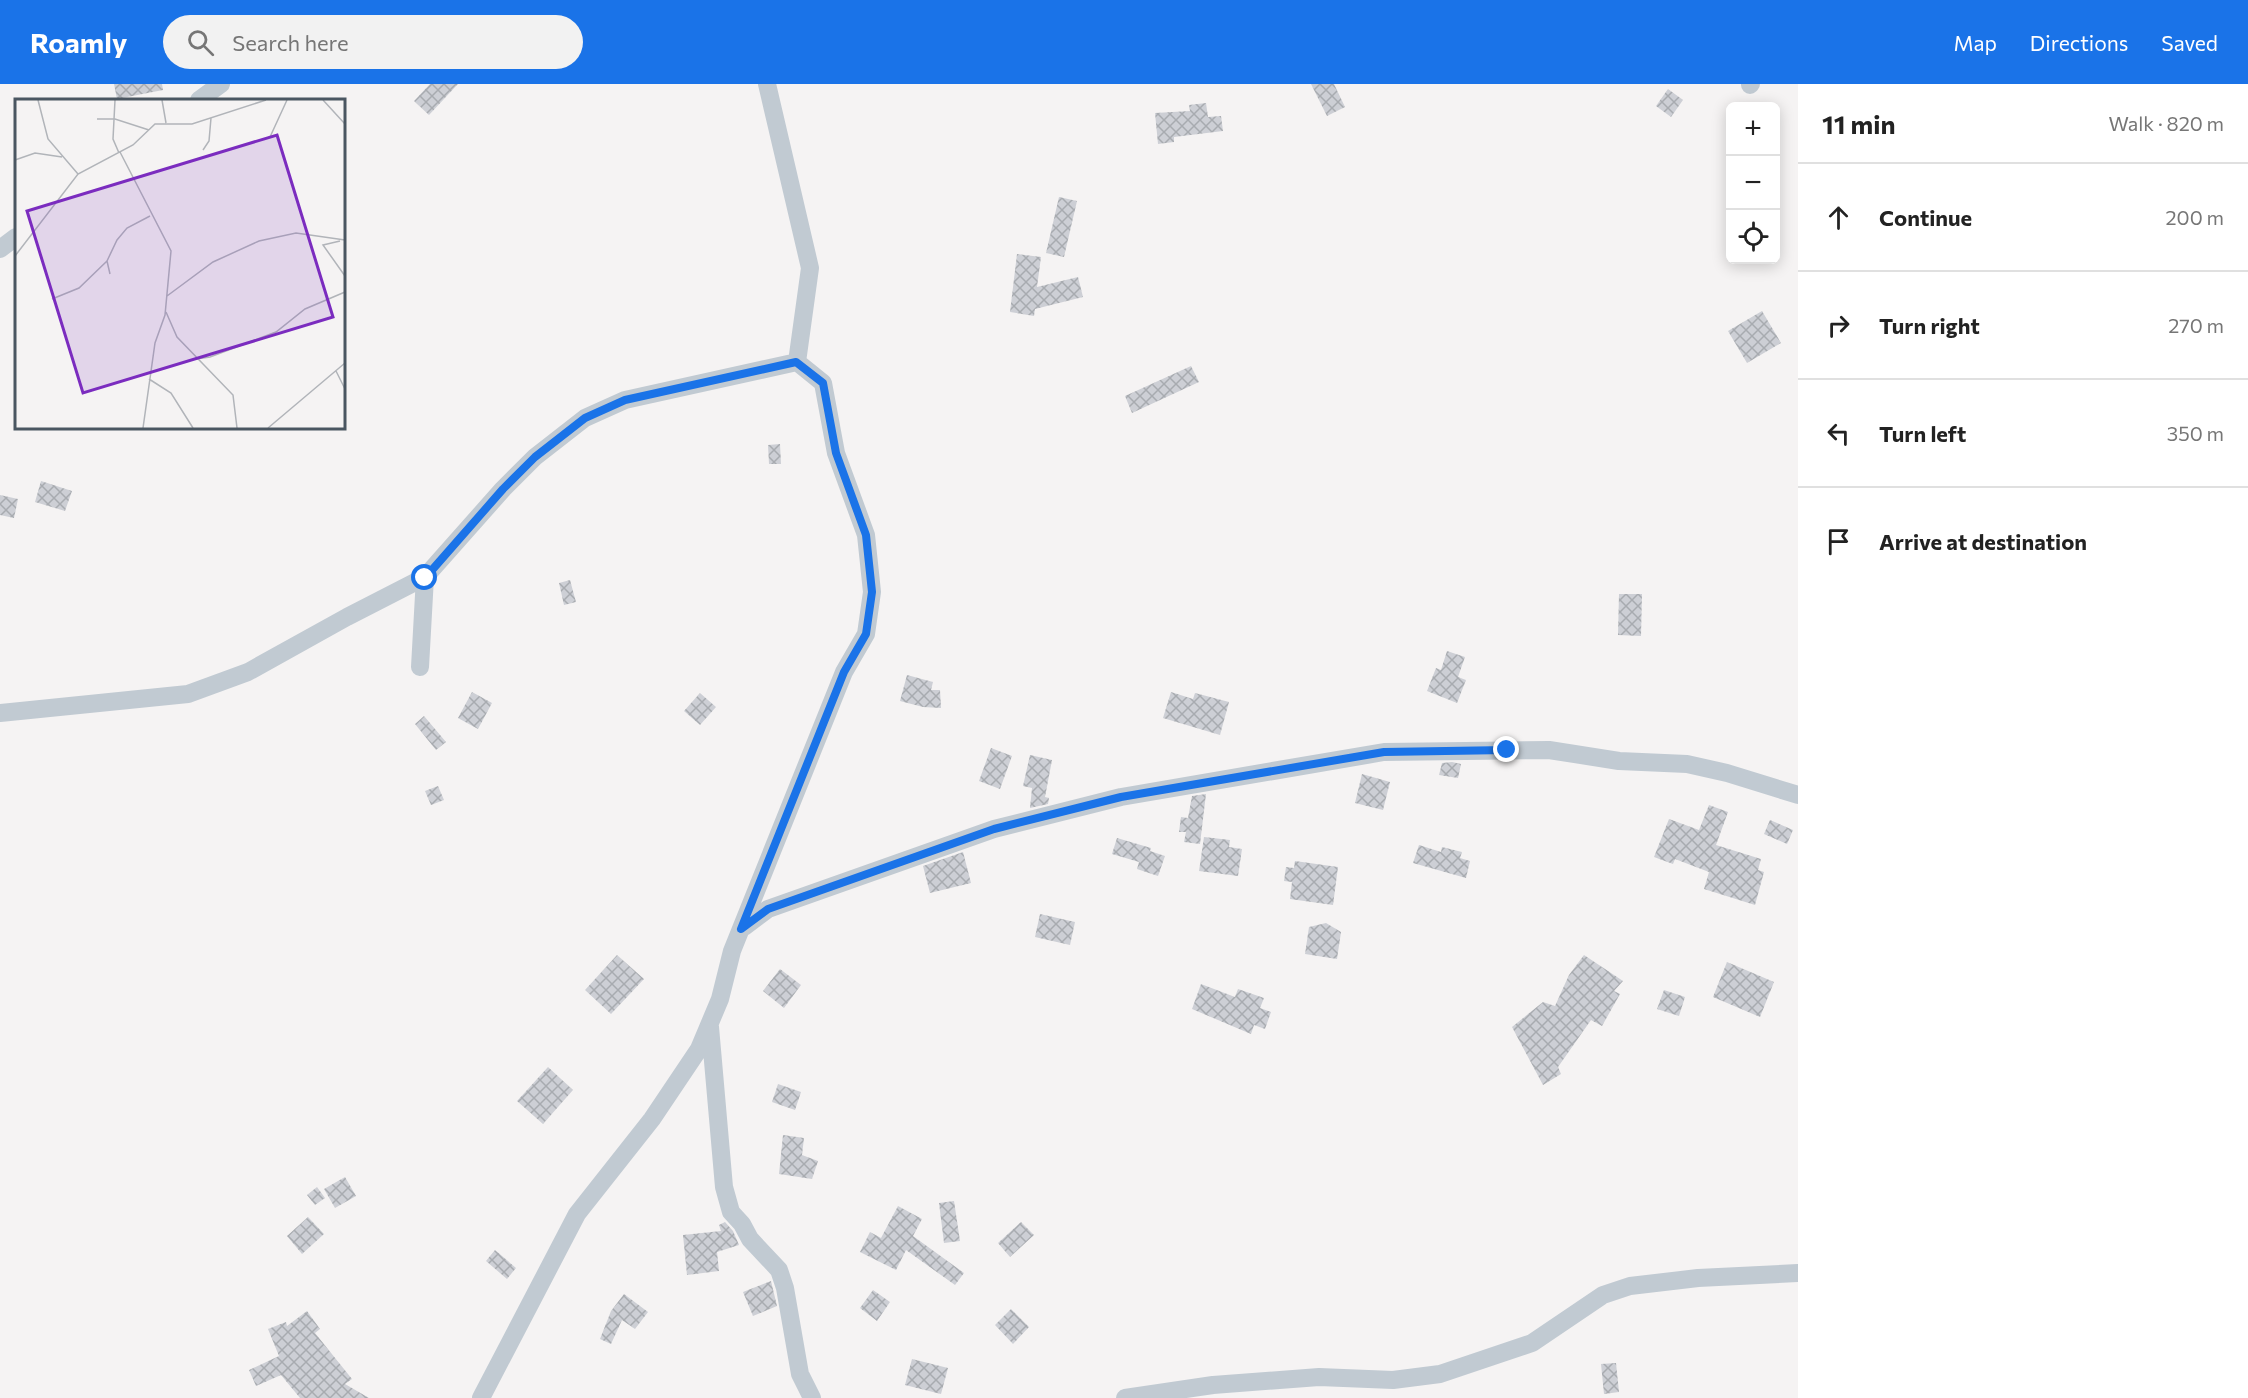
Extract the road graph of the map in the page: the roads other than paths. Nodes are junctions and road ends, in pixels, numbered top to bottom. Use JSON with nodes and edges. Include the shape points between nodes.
{"nodes":[{"id":1,"x":221,"y":84,"type":"edge"},
{"id":2,"x":767,"y":84,"type":"edge"},
{"id":3,"x":200,"y":99,"type":"edge"},
{"id":4,"x":15,"y":238,"type":"edge"},
{"id":5,"x":0,"y":249,"type":"edge"},
{"id":6,"x":796,"y":362,"type":"junction"},
{"id":7,"x":425,"y":578,"type":"junction"},
{"id":8,"x":420,"y":667,"type":"dead end"},
{"id":9,"x":0,"y":713,"type":"edge"},
{"id":10,"x":1798,"y":795,"type":"edge"},
{"id":11,"x":741,"y":929,"type":"junction"},
{"id":12,"x":710,"y":1026,"type":"junction"},
{"id":13,"x":1798,"y":1273,"type":"edge"},
{"id":14,"x":481,"y":1398,"type":"edge"},
{"id":15,"x":813,"y":1398,"type":"edge"},
{"id":16,"x":1125,"y":1398,"type":"edge"}],
"edges":[{"from":1,"to":3,"type":"street"},
{"from":2,"to":6,"type":"street","via":[[810,268]]},
{"from":4,"to":5,"type":"street"},
{"from":6,"to":7,"type":"street","via":[[625,400],[585,418],[535,457]]},
{"from":6,"to":11,"type":"street","via":[[823,383],[836,453],[866,535],[872,592],[866,634],[844,672]]},
{"from":7,"to":8,"type":"street"},
{"from":7,"to":9,"type":"street","via":[[248,672],[188,694]]},
{"from":10,"to":11,"type":"street","via":[[1687,764],[1619,761],[1549,750],[1384,752],[1121,797],[994,829],[768,909]]},
{"from":11,"to":12,"type":"street"},
{"from":12,"to":14,"type":"street","via":[[678,1082],[577,1214]]},
{"from":12,"to":15,"type":"street","via":[[724,1187],[731,1212],[779,1270],[800,1374]]},
{"from":13,"to":16,"type":"street","via":[[1630,1286],[1603,1295],[1532,1343],[1440,1374],[1393,1380],[1319,1377],[1213,1385]]}]}
